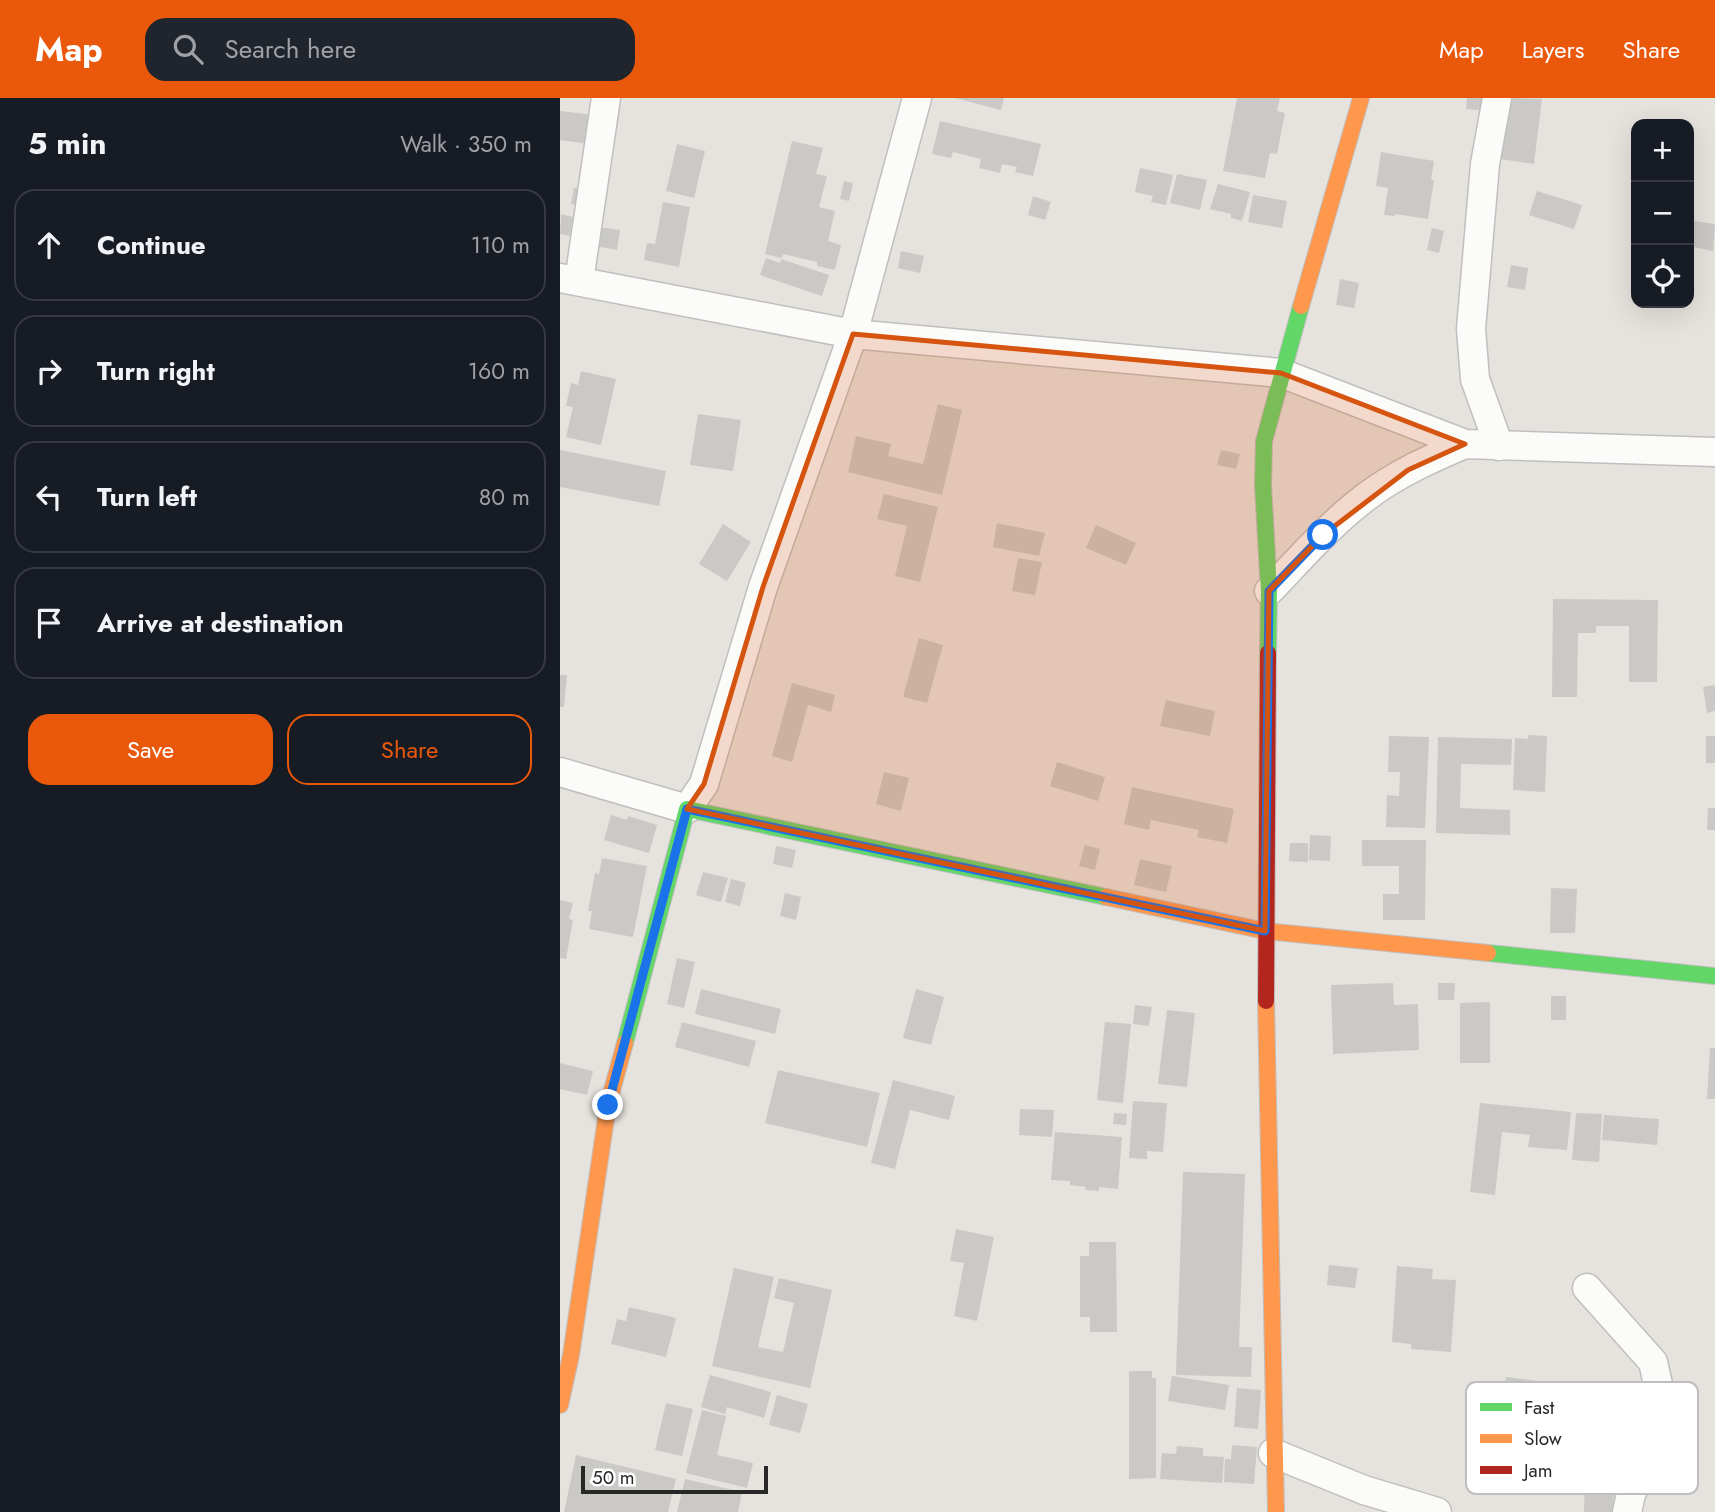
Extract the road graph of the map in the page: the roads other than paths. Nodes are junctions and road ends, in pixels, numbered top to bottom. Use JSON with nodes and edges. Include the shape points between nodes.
{"nodes":[{"id":1,"x":606,"y":98,"type":"edge"},
{"id":2,"x":917,"y":98,"type":"edge"},
{"id":3,"x":1361,"y":98,"type":"edge"},
{"id":4,"x":1497,"y":98,"type":"edge"},
{"id":5,"x":569,"y":279,"type":"edge"},
{"id":6,"x":853,"y":334,"type":"junction"},
{"id":7,"x":1281,"y":373,"type":"junction"},
{"id":8,"x":1465,"y":444,"type":"junction"},
{"id":9,"x":1499,"y":446,"type":"junction"},
{"id":10,"x":1715,"y":452,"type":"edge"},
{"id":11,"x":1269,"y":591,"type":"junction"},
{"id":12,"x":560,"y":772,"type":"edge"},
{"id":13,"x":687,"y":809,"type":"junction"},
{"id":14,"x":1265,"y":931,"type":"junction"},
{"id":15,"x":1715,"y":976,"type":"edge"},
{"id":16,"x":1587,"y":1289,"type":"dead end"},
{"id":17,"x":566,"y":1353,"type":"edge"},
{"id":18,"x":1658,"y":1382,"type":"edge"},
{"id":19,"x":560,"y":1405,"type":"edge"},
{"id":20,"x":1273,"y":1453,"type":"junction"},
{"id":21,"x":1632,"y":1494,"type":"edge"},
{"id":22,"x":1276,"y":1512,"type":"edge"},
{"id":23,"x":1437,"y":1512,"type":"edge"},
{"id":24,"x":1627,"y":1512,"type":"edge"}],
"edges":[{"from":1,"to":5,"type":"street"},
{"from":2,"to":6,"type":"street"},
{"from":3,"to":7,"type":"street"},
{"from":4,"to":9,"type":"street","via":[[1485,164],[1471,330],[1475,379]]},
{"from":5,"to":6,"type":"street"},
{"from":6,"to":7,"type":"street"},
{"from":6,"to":13,"type":"street","via":[[763,587],[704,784]]},
{"from":7,"to":8,"type":"street"},
{"from":7,"to":11,"type":"street","via":[[1264,441]]},
{"from":8,"to":9,"type":"street"},
{"from":8,"to":11,"type":"street","via":[[1408,470],[1365,498]]},
{"from":9,"to":10,"type":"street"},
{"from":11,"to":14,"type":"street"},
{"from":12,"to":13,"type":"street"},
{"from":13,"to":14,"type":"street"},
{"from":13,"to":17,"type":"street","via":[[608,1105]]},
{"from":14,"to":15,"type":"street"},
{"from":14,"to":20,"type":"street"},
{"from":16,"to":18,"type":"street","via":[[1653,1362]]},
{"from":17,"to":19,"type":"street"},
{"from":20,"to":22,"type":"street"},
{"from":20,"to":23,"type":"street","via":[[1364,1490]]},
{"from":21,"to":24,"type":"street"}]}
